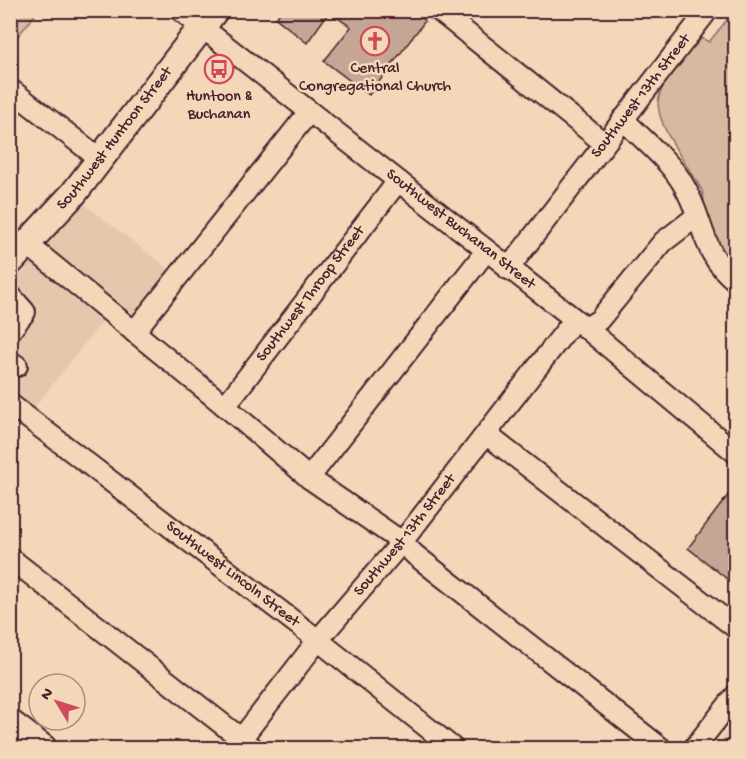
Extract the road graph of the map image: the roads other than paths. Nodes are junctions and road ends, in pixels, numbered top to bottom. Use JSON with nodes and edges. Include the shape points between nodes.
{"nodes":[{"id":1,"x":180,"y":10,"type":"edge"},
{"id":2,"x":438,"y":10,"type":"edge"},
{"id":3,"x":706,"y":11,"type":"edge"},
{"id":4,"x":208,"y":19,"type":"edge"},
{"id":5,"x":10,"y":89,"type":"edge"},
{"id":6,"x":309,"y":112,"type":"junction"},
{"id":7,"x":623,"y":119,"type":"junction"},
{"id":8,"x":604,"y":143,"type":"junction"},
{"id":9,"x":100,"y":159,"type":"junction"},
{"id":10,"x":398,"y":181,"type":"junction"},
{"id":11,"x":697,"y":216,"type":"junction"},
{"id":12,"x":486,"y":251,"type":"junction"},
{"id":13,"x":19,"y":253,"type":"edge"},
{"id":14,"x":508,"y":269,"type":"junction"},
{"id":15,"x":735,"y":281,"type":"edge"},
{"id":16,"x":10,"y":295,"type":"edge"},
{"id":17,"x":580,"y":324,"type":"junction"},
{"id":18,"x":10,"y":331,"type":"edge"},
{"id":19,"x":134,"y":332,"type":"junction"},
{"id":20,"x":10,"y":404,"type":"edge"},
{"id":21,"x":225,"y":406,"type":"junction"},
{"id":22,"x":486,"y":434,"type":"junction"},
{"id":23,"x":735,"y":453,"type":"edge"},
{"id":24,"x":309,"y":478,"type":"junction"},
{"id":25,"x":402,"y":542,"type":"junction"},
{"id":26,"x":10,"y":558,"type":"edge"},
{"id":27,"x":735,"y":628,"type":"edge"},
{"id":28,"x":318,"y":640,"type":"junction"},
{"id":29,"x":735,"y":695,"type":"edge"},
{"id":30,"x":10,"y":723,"type":"edge"},
{"id":31,"x":243,"y":745,"type":"edge"},
{"id":32,"x":43,"y":748,"type":"edge"},
{"id":33,"x":453,"y":748,"type":"edge"},
{"id":34,"x":661,"y":748,"type":"edge"},
{"id":35,"x":694,"y":748,"type":"edge"}],
"edges":[{"from":1,"to":4,"type":"street","name":"Southwest Buchanan Street"},
{"from":2,"to":8,"type":"street"},
{"from":3,"to":7,"type":"street","name":"Southwest 13th Street"},
{"from":4,"to":6,"type":"street","name":"Southwest Buchanan Street"},
{"from":4,"to":9,"type":"main road","name":"Southwest Huntoon Street"},
{"from":5,"to":9,"type":"street"},
{"from":6,"to":10,"type":"street","name":"Southwest Buchanan Street"},
{"from":6,"to":19,"type":"street"},
{"from":7,"to":8,"type":"street","name":"Southwest 13th Street"},
{"from":7,"to":11,"type":"street","via":[[683,183]]},
{"from":8,"to":14,"type":"street","name":"Southwest 13th Street"},
{"from":9,"to":13,"type":"main road","name":"Southwest Huntoon Street"},
{"from":10,"to":12,"type":"street","name":"Southwest Buchanan Street"},
{"from":10,"to":21,"type":"street","name":"Southwest Throop Street"},
{"from":11,"to":15,"type":"street","via":[[714,259]]},
{"from":11,"to":17,"type":"street","name":"Southwest 13th Street","via":[[663,242],[599,320]]},
{"from":12,"to":14,"type":"street","name":"Southwest Buchanan Street"},
{"from":12,"to":24,"type":"street"},
{"from":13,"to":19,"type":"street"},
{"from":14,"to":17,"type":"street","name":"Southwest Buchanan Street"},
{"from":16,"to":18,"type":"street","via":[[25,312]]},
{"from":17,"to":22,"type":"street","name":"Southwest 13th Street"},
{"from":17,"to":23,"type":"street","name":"Southwest Buchanan Street"},
{"from":19,"to":21,"type":"street"},
{"from":20,"to":28,"type":"street","name":"Southwest Lincoln Street"},
{"from":21,"to":24,"type":"street"},
{"from":22,"to":25,"type":"street","name":"Southwest 13th Street"},
{"from":22,"to":27,"type":"street"},
{"from":24,"to":25,"type":"street"},
{"from":25,"to":28,"type":"street","name":"Southwest 13th Street"},
{"from":25,"to":34,"type":"street"},
{"from":26,"to":31,"type":"street"},
{"from":28,"to":31,"type":"street","name":"Southwest 13th Street"},
{"from":28,"to":33,"type":"street","name":"Southwest Lincoln Street"},
{"from":29,"to":35,"type":"street"},
{"from":30,"to":32,"type":"main road"}]}
